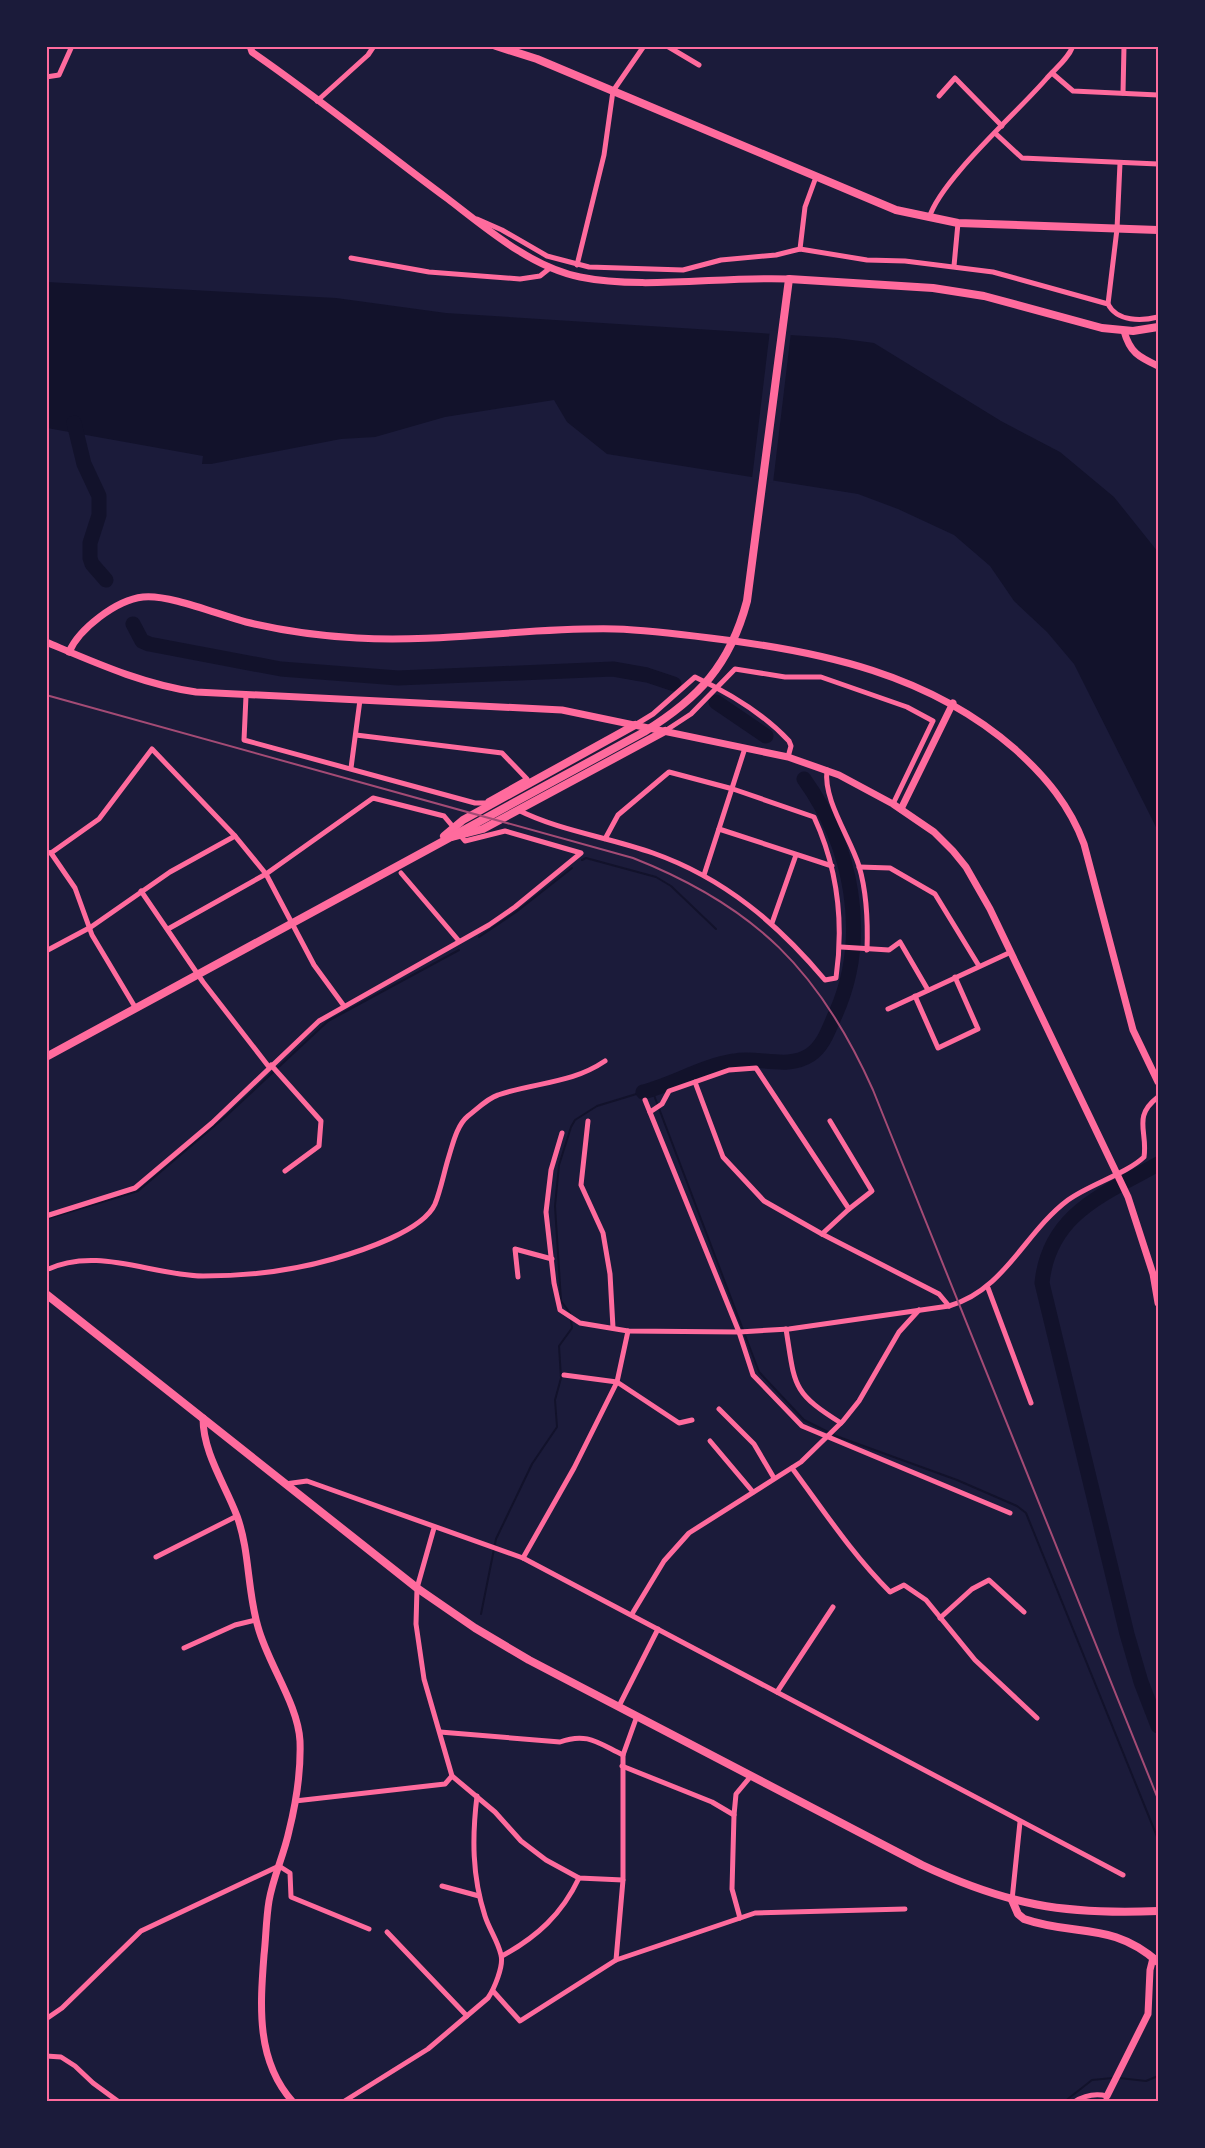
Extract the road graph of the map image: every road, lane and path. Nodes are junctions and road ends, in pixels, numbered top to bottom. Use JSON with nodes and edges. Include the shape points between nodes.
{"nodes":[{"id":1,"x":72,"y":46,"type":"edge"},
{"id":2,"x":250,"y":46,"type":"edge"},
{"id":3,"x":374,"y":46,"type":"edge"},
{"id":4,"x":496,"y":46,"type":"edge"},
{"id":5,"x":644,"y":46,"type":"edge"},
{"id":6,"x":667,"y":46,"type":"edge"},
{"id":7,"x":1066,"y":46,"type":"edge"},
{"id":8,"x":1124,"y":46,"type":"edge"},
{"id":9,"x":1072,"y":50,"type":"edge"},
{"id":10,"x":699,"y":65,"type":"dead end"},
{"id":11,"x":1052,"y":74,"type":"junction"},
{"id":12,"x":46,"y":77,"type":"edge"},
{"id":13,"x":613,"y":91,"type":"junction"},
{"id":14,"x":1122,"y":93,"type":"junction"},
{"id":15,"x":1158,"y":94,"type":"edge"},
{"id":16,"x":939,"y":96,"type":"dead end"},
{"id":17,"x":317,"y":101,"type":"junction"},
{"id":18,"x":1002,"y":126,"type":"junction"},
{"id":19,"x":995,"y":133,"type":"junction"},
{"id":20,"x":1120,"y":163,"type":"junction"},
{"id":21,"x":1158,"y":164,"type":"edge"},
{"id":22,"x":816,"y":177,"type":"junction"},
{"id":23,"x":471,"y":217,"type":"junction"},
{"id":24,"x":929,"y":218,"type":"junction"},
{"id":25,"x":958,"y":223,"type":"junction"},
{"id":26,"x":1117,"y":229,"type":"junction"},
{"id":27,"x":1158,"y":231,"type":"edge"},
{"id":28,"x":800,"y":249,"type":"junction"},
{"id":29,"x":351,"y":258,"type":"dead end"},
{"id":30,"x":577,"y":266,"type":"junction"},
{"id":31,"x":954,"y":266,"type":"junction"},
{"id":32,"x":550,"y":268,"type":"junction"},
{"id":33,"x":789,"y":279,"type":"junction"},
{"id":34,"x":1108,"y":304,"type":"junction"},
{"id":35,"x":1158,"y":317,"type":"edge"},
{"id":36,"x":1158,"y":327,"type":"edge"},
{"id":37,"x":1124,"y":331,"type":"junction"},
{"id":38,"x":1158,"y":366,"type":"edge"},
{"id":39,"x":733,"y":640,"type":"junction"},
{"id":40,"x":46,"y":642,"type":"edge"},
{"id":41,"x":69,"y":652,"type":"junction"},
{"id":42,"x":719,"y":688,"type":"junction"},
{"id":43,"x":246,"y":696,"type":"junction"},
{"id":44,"x":360,"y":700,"type":"junction"},
{"id":45,"x":953,"y":703,"type":"junction"},
{"id":46,"x":635,"y":725,"type":"junction"},
{"id":47,"x":665,"y":731,"type":"junction"},
{"id":48,"x":356,"y":735,"type":"junction"},
{"id":49,"x":745,"y":748,"type":"junction"},
{"id":50,"x":788,"y":757,"type":"junction"},
{"id":51,"x":351,"y":768,"type":"junction"},
{"id":52,"x":827,"y":770,"type":"junction"},
{"id":53,"x":733,"y":789,"type":"junction"},
{"id":54,"x":488,"y":801,"type":"junction"},
{"id":55,"x":893,"y":804,"type":"junction"},
{"id":56,"x":901,"y":809,"type":"junction"},
{"id":57,"x":719,"y":829,"type":"junction"},
{"id":58,"x":236,"y":836,"type":"junction"},
{"id":59,"x":449,"y":838,"type":"junction"},
{"id":60,"x":605,"y":839,"type":"junction"},
{"id":61,"x":440,"y":843,"type":"junction"},
{"id":62,"x":49,"y":852,"type":"edge"},
{"id":63,"x":796,"y":855,"type":"junction"},
{"id":64,"x":832,"y":866,"type":"junction"},
{"id":65,"x":859,"y":867,"type":"junction"},
{"id":66,"x":401,"y":873,"type":"dead end"},
{"id":67,"x":266,"y":874,"type":"junction"},
{"id":68,"x":704,"y":876,"type":"junction"},
{"id":69,"x":141,"y":891,"type":"junction"},
{"id":70,"x":772,"y":923,"type":"junction"},
{"id":71,"x":291,"y":924,"type":"junction"},
{"id":72,"x":91,"y":927,"type":"junction"},
{"id":73,"x":168,"y":929,"type":"junction"},
{"id":74,"x":459,"y":941,"type":"junction"},
{"id":75,"x":844,"y":948,"type":"junction"},
{"id":76,"x":865,"y":950,"type":"junction"},
{"id":77,"x":46,"y":951,"type":"edge"},
{"id":78,"x":1011,"y":952,"type":"junction"},
{"id":79,"x":979,"y":966,"type":"junction"},
{"id":80,"x":199,"y":973,"type":"junction"},
{"id":81,"x":955,"y":977,"type":"junction"},
{"id":82,"x":928,"y":990,"type":"junction"},
{"id":83,"x":915,"y":996,"type":"junction"},
{"id":84,"x":344,"y":1006,"type":"junction"},
{"id":85,"x":135,"y":1007,"type":"junction"},
{"id":86,"x":888,"y":1009,"type":"dead end"},
{"id":87,"x":46,"y":1057,"type":"edge"},
{"id":88,"x":605,"y":1061,"type":"dead end"},
{"id":89,"x":273,"y":1067,"type":"junction"},
{"id":90,"x":695,"y":1082,"type":"junction"},
{"id":91,"x":1158,"y":1082,"type":"edge"},
{"id":92,"x":1158,"y":1097,"type":"edge"},
{"id":93,"x":645,"y":1100,"type":"dead end"},
{"id":94,"x":650,"y":1112,"type":"junction"},
{"id":95,"x":588,"y":1121,"type":"dead end"},
{"id":96,"x":830,"y":1121,"type":"dead end"},
{"id":97,"x":562,"y":1133,"type":"dead end"},
{"id":98,"x":285,"y":1171,"type":"dead end"},
{"id":99,"x":1118,"y":1176,"type":"junction"},
{"id":100,"x":849,"y":1209,"type":"junction"},
{"id":101,"x":46,"y":1216,"type":"edge"},
{"id":102,"x":822,"y":1234,"type":"junction"},
{"id":103,"x":552,"y":1259,"type":"junction"},
{"id":104,"x":46,"y":1270,"type":"edge"},
{"id":105,"x":518,"y":1277,"type":"dead end"},
{"id":106,"x":987,"y":1288,"type":"junction"},
{"id":107,"x":46,"y":1294,"type":"edge"},
{"id":108,"x":1158,"y":1303,"type":"edge"},
{"id":109,"x":949,"y":1306,"type":"junction"},
{"id":110,"x":919,"y":1310,"type":"junction"},
{"id":111,"x":613,"y":1328,"type":"junction"},
{"id":112,"x":786,"y":1329,"type":"junction"},
{"id":113,"x":628,"y":1331,"type":"junction"},
{"id":114,"x":739,"y":1332,"type":"junction"},
{"id":115,"x":564,"y":1375,"type":"dead end"},
{"id":116,"x":617,"y":1382,"type":"junction"},
{"id":117,"x":1031,"y":1402,"type":"dead end"},
{"id":118,"x":719,"y":1409,"type":"dead end"},
{"id":119,"x":203,"y":1418,"type":"junction"},
{"id":120,"x":692,"y":1420,"type":"dead end"},
{"id":121,"x":841,"y":1423,"type":"junction"},
{"id":122,"x":826,"y":1437,"type":"junction"},
{"id":123,"x":710,"y":1441,"type":"dead end"},
{"id":124,"x":792,"y":1468,"type":"junction"},
{"id":125,"x":774,"y":1478,"type":"junction"},
{"id":126,"x":285,"y":1484,"type":"junction"},
{"id":127,"x":753,"y":1492,"type":"junction"},
{"id":128,"x":1011,"y":1513,"type":"dead end"},
{"id":129,"x":237,"y":1516,"type":"junction"},
{"id":130,"x":434,"y":1528,"type":"junction"},
{"id":131,"x":156,"y":1557,"type":"dead end"},
{"id":132,"x":523,"y":1558,"type":"junction"},
{"id":133,"x":417,"y":1588,"type":"junction"},
{"id":134,"x":833,"y":1607,"type":"dead end"},
{"id":135,"x":1024,"y":1612,"type":"dead end"},
{"id":136,"x":632,"y":1614,"type":"junction"},
{"id":137,"x":940,"y":1618,"type":"junction"},
{"id":138,"x":256,"y":1620,"type":"junction"},
{"id":139,"x":658,"y":1629,"type":"junction"},
{"id":140,"x":184,"y":1648,"type":"dead end"},
{"id":141,"x":777,"y":1692,"type":"junction"},
{"id":142,"x":619,"y":1706,"type":"junction"},
{"id":143,"x":637,"y":1716,"type":"junction"},
{"id":144,"x":1037,"y":1718,"type":"dead end"},
{"id":145,"x":440,"y":1732,"type":"junction"},
{"id":146,"x":623,"y":1755,"type":"junction"},
{"id":147,"x":622,"y":1766,"type":"junction"},
{"id":148,"x":452,"y":1776,"type":"junction"},
{"id":149,"x":751,"y":1776,"type":"junction"},
{"id":150,"x":477,"y":1796,"type":"junction"},
{"id":151,"x":295,"y":1801,"type":"junction"},
{"id":152,"x":734,"y":1815,"type":"junction"},
{"id":153,"x":1020,"y":1822,"type":"junction"},
{"id":154,"x":279,"y":1866,"type":"junction"},
{"id":155,"x":1123,"y":1875,"type":"dead end"},
{"id":156,"x":579,"y":1878,"type":"junction"},
{"id":157,"x":623,"y":1880,"type":"junction"},
{"id":158,"x":442,"y":1886,"type":"dead end"},
{"id":159,"x":479,"y":1896,"type":"junction"},
{"id":160,"x":1011,"y":1900,"type":"junction"},
{"id":161,"x":905,"y":1909,"type":"dead end"},
{"id":162,"x":1158,"y":1911,"type":"edge"},
{"id":163,"x":740,"y":1918,"type":"junction"},
{"id":164,"x":369,"y":1929,"type":"dead end"},
{"id":165,"x":387,"y":1932,"type":"dead end"},
{"id":166,"x":502,"y":1956,"type":"junction"},
{"id":167,"x":616,"y":1960,"type":"junction"},
{"id":168,"x":1156,"y":1960,"type":"edge"},
{"id":169,"x":493,"y":1990,"type":"junction"},
{"id":170,"x":467,"y":2016,"type":"junction"},
{"id":171,"x":46,"y":2019,"type":"edge"},
{"id":172,"x":46,"y":2056,"type":"edge"},
{"id":173,"x":1106,"y":2099,"type":"edge"},
{"id":174,"x":119,"y":2102,"type":"edge"},
{"id":175,"x":293,"y":2102,"type":"edge"},
{"id":176,"x":343,"y":2102,"type":"edge"},
{"id":177,"x":1074,"y":2102,"type":"edge"}],
"edges":[{"from":1,"to":12,"type":"street","via":[[59,75]]},
{"from":2,"to":17,"type":"street","via":[[252,52]]},
{"from":3,"to":17,"type":"street"},
{"from":4,"to":13,"type":"main road"},
{"from":5,"to":13,"type":"street"},
{"from":6,"to":10,"type":"street"},
{"from":7,"to":9,"type":"street"},
{"from":8,"to":14,"type":"street"},
{"from":9,"to":11,"type":"street"},
{"from":11,"to":14,"type":"street","via":[[1073,91]]},
{"from":11,"to":18,"type":"street"},
{"from":13,"to":22,"type":"main road"},
{"from":13,"to":30,"type":"street","via":[[604,155]]},
{"from":14,"to":15,"type":"street"},
{"from":16,"to":18,"type":"street","via":[[955,78]]},
{"from":17,"to":23,"type":"street"},
{"from":18,"to":19,"type":"street"},
{"from":19,"to":20,"type":"street","via":[[1022,158]]},
{"from":19,"to":24,"type":"street","via":[[940,198]]},
{"from":20,"to":21,"type":"street"},
{"from":20,"to":26,"type":"street"},
{"from":22,"to":24,"type":"main road","via":[[880,205]]},
{"from":22,"to":28,"type":"street","via":[[805,207]]},
{"from":23,"to":30,"type":"street","via":[[547,256]]},
{"from":23,"to":32,"type":"street"},
{"from":24,"to":25,"type":"main road"},
{"from":25,"to":26,"type":"main road"},
{"from":25,"to":31,"type":"street"},
{"from":26,"to":27,"type":"main road"},
{"from":26,"to":34,"type":"street"},
{"from":28,"to":30,"type":"street","via":[[721,260],[682,270]]},
{"from":28,"to":31,"type":"street","via":[[867,260]]},
{"from":29,"to":32,"type":"street","via":[[429,272],[520,279],[540,276]]},
{"from":31,"to":34,"type":"street","via":[[1023,278]]},
{"from":32,"to":33,"type":"street","via":[[600,280]]},
{"from":33,"to":37,"type":"main road","via":[[933,288],[984,296]]},
{"from":33,"to":39,"type":"main road","via":[[751,580]]},
{"from":34,"to":35,"type":"street","via":[[1118,314],[1134,320]]},
{"from":36,"to":37,"type":"main road"},
{"from":37,"to":38,"type":"street","via":[[1135,355]]},
{"from":39,"to":41,"type":"street","via":[[615,629],[421,639],[324,636],[247,622],[149,597],[125,602],[85,628]]},
{"from":39,"to":45,"type":"street","via":[[864,667]]},
{"from":39,"to":59,"type":"main road","via":[[716,672],[690,701],[663,721]]},
{"from":40,"to":41,"type":"street"},
{"from":41,"to":43,"type":"street","via":[[119,674],[166,687]]},
{"from":42,"to":46,"type":"street","via":[[695,677]]},
{"from":42,"to":47,"type":"street","via":[[684,720]]},
{"from":42,"to":50,"type":"street","via":[[780,732],[791,746]]},
{"from":42,"to":55,"type":"street","via":[[735,669],[785,677],[814,676],[868,692],[931,718],[933,725]]},
{"from":43,"to":44,"type":"street"},
{"from":43,"to":51,"type":"street","via":[[244,740]]},
{"from":44,"to":46,"type":"street","via":[[545,708]]},
{"from":44,"to":48,"type":"street"},
{"from":45,"to":56,"type":"street"},
{"from":45,"to":91,"type":"street","via":[[991,728],[1040,771],[1071,815],[1084,844],[1133,1030]]},
{"from":46,"to":47,"type":"street"},
{"from":46,"to":61,"type":"main road","via":[[463,820]]},
{"from":47,"to":49,"type":"street"},
{"from":47,"to":59,"type":"main road","via":[[483,829]]},
{"from":48,"to":51,"type":"street"},
{"from":48,"to":54,"type":"street","via":[[502,753],[526,779]]},
{"from":49,"to":50,"type":"street"},
{"from":49,"to":53,"type":"street"},
{"from":50,"to":52,"type":"street"},
{"from":51,"to":54,"type":"street","via":[[475,802]]},
{"from":52,"to":55,"type":"street"},
{"from":52,"to":65,"type":"street","via":[[827,789]]},
{"from":53,"to":57,"type":"street"},
{"from":53,"to":60,"type":"street","via":[[669,772],[618,815]]},
{"from":53,"to":64,"type":"street","via":[[814,817]]},
{"from":54,"to":60,"type":"street","via":[[517,809],[540,822]]},
{"from":55,"to":56,"type":"street"},
{"from":56,"to":78,"type":"street","via":[[934,832],[966,867]]},
{"from":57,"to":63,"type":"street"},
{"from":57,"to":68,"type":"street"},
{"from":58,"to":62,"type":"street","via":[[152,748],[99,819]]},
{"from":58,"to":67,"type":"street"},
{"from":58,"to":69,"type":"street"},
{"from":59,"to":61,"type":"main road"},
{"from":60,"to":68,"type":"street","via":[[653,853]]},
{"from":61,"to":71,"type":"main road"},
{"from":62,"to":72,"type":"street","via":[[75,888]]},
{"from":63,"to":64,"type":"street"},
{"from":63,"to":70,"type":"street"},
{"from":64,"to":75,"type":"street"},
{"from":65,"to":76,"type":"street","via":[[868,920]]},
{"from":65,"to":79,"type":"street","via":[[890,868],[935,894]]},
{"from":66,"to":74,"type":"street"},
{"from":67,"to":71,"type":"street"},
{"from":67,"to":73,"type":"street"},
{"from":67,"to":74,"type":"street","via":[[373,798],[444,816],[465,841],[505,831],[581,853],[515,907]]},
{"from":68,"to":70,"type":"street"},
{"from":69,"to":72,"type":"street"},
{"from":69,"to":73,"type":"street"},
{"from":70,"to":75,"type":"street","via":[[825,980],[836,978]]},
{"from":71,"to":80,"type":"main road"},
{"from":71,"to":84,"type":"street"},
{"from":72,"to":77,"type":"street"},
{"from":72,"to":85,"type":"street"},
{"from":73,"to":80,"type":"street"},
{"from":74,"to":84,"type":"street"},
{"from":75,"to":76,"type":"street"},
{"from":76,"to":82,"type":"street","via":[[889,950],[900,942]]},
{"from":78,"to":79,"type":"street"},
{"from":78,"to":99,"type":"street"},
{"from":79,"to":81,"type":"street"},
{"from":80,"to":85,"type":"main road"},
{"from":80,"to":89,"type":"street"},
{"from":81,"to":82,"type":"street"},
{"from":81,"to":83,"type":"street","via":[[978,1029],[938,1048]]},
{"from":82,"to":83,"type":"street"},
{"from":83,"to":86,"type":"street"},
{"from":84,"to":89,"type":"street","via":[[320,1021]]},
{"from":85,"to":87,"type":"main road"},
{"from":88,"to":104,"type":"street","via":[[585,1075],[496,1095],[471,1113],[455,1136],[435,1205],[426,1217],[401,1233],[360,1250],[279,1271],[202,1276],[159,1272],[107,1260],[72,1261]]},
{"from":89,"to":98,"type":"street","via":[[321,1121],[319,1146]]},
{"from":89,"to":101,"type":"street","via":[[135,1188]]},
{"from":90,"to":94,"type":"street","via":[[669,1091],[662,1104]]},
{"from":90,"to":100,"type":"street","via":[[729,1070],[756,1068]]},
{"from":90,"to":102,"type":"street","via":[[723,1157],[764,1201]]},
{"from":92,"to":99,"type":"street","via":[[1144,1112],[1144,1157]]},
{"from":93,"to":94,"type":"street"},
{"from":94,"to":114,"type":"street"},
{"from":95,"to":111,"type":"street","via":[[581,1185],[603,1233]]},
{"from":96,"to":100,"type":"street","via":[[872,1191]]},
{"from":97,"to":103,"type":"street","via":[[550,1170],[546,1212]]},
{"from":99,"to":106,"type":"street","via":[[1069,1200],[1050,1215]]},
{"from":99,"to":108,"type":"street","via":[[1153,1274]]},
{"from":100,"to":102,"type":"street"},
{"from":102,"to":109,"type":"street","via":[[939,1294]]},
{"from":103,"to":105,"type":"street","via":[[515,1249]]},
{"from":103,"to":111,"type":"street","via":[[560,1310],[580,1323]]},
{"from":106,"to":109,"type":"street"},
{"from":106,"to":117,"type":"street"},
{"from":107,"to":119,"type":"main road"},
{"from":109,"to":110,"type":"street"},
{"from":110,"to":112,"type":"street"},
{"from":110,"to":121,"type":"street","via":[[899,1332],[860,1401]]},
{"from":111,"to":113,"type":"street"},
{"from":112,"to":114,"type":"street"},
{"from":112,"to":121,"type":"street","via":[[798,1389],[814,1406]]},
{"from":113,"to":114,"type":"street"},
{"from":113,"to":116,"type":"street"},
{"from":114,"to":122,"type":"street","via":[[753,1375],[802,1426]]},
{"from":115,"to":116,"type":"street"},
{"from":116,"to":120,"type":"street","via":[[679,1423]]},
{"from":116,"to":132,"type":"street"},
{"from":118,"to":125,"type":"street","via":[[754,1444]]},
{"from":119,"to":126,"type":"main road"},
{"from":119,"to":129,"type":"street","via":[[204,1437]]},
{"from":121,"to":122,"type":"street"},
{"from":122,"to":124,"type":"street"},
{"from":122,"to":128,"type":"street"},
{"from":123,"to":127,"type":"street"},
{"from":124,"to":125,"type":"street"},
{"from":124,"to":137,"type":"street","via":[[870,1572],[890,1592],[904,1586],[926,1600]]},
{"from":125,"to":127,"type":"street"},
{"from":126,"to":130,"type":"street","via":[[307,1481]]},
{"from":126,"to":133,"type":"main road"},
{"from":127,"to":136,"type":"street","via":[[689,1533],[664,1561]]},
{"from":129,"to":131,"type":"street"},
{"from":129,"to":138,"type":"street"},
{"from":130,"to":132,"type":"street"},
{"from":130,"to":133,"type":"street"},
{"from":132,"to":136,"type":"street"},
{"from":133,"to":142,"type":"main road","via":[[500,1643]]},
{"from":133,"to":145,"type":"street","via":[[416,1624],[424,1679]]},
{"from":134,"to":141,"type":"street"},
{"from":135,"to":137,"type":"street","via":[[989,1580],[972,1589]]},
{"from":136,"to":139,"type":"street"},
{"from":137,"to":144,"type":"street","via":[[975,1660]]},
{"from":138,"to":140,"type":"street"},
{"from":138,"to":151,"type":"street","via":[[298,1724]]},
{"from":139,"to":141,"type":"street"},
{"from":139,"to":142,"type":"street"},
{"from":141,"to":153,"type":"street"},
{"from":142,"to":143,"type":"main road"},
{"from":143,"to":146,"type":"street"},
{"from":143,"to":149,"type":"main road"},
{"from":145,"to":146,"type":"street","via":[[560,1742],[576,1736]]},
{"from":145,"to":148,"type":"street"},
{"from":146,"to":147,"type":"street"},
{"from":147,"to":152,"type":"street","via":[[712,1802]]},
{"from":147,"to":157,"type":"street"},
{"from":148,"to":150,"type":"street"},
{"from":148,"to":151,"type":"street","via":[[445,1784]]},
{"from":149,"to":152,"type":"street","via":[[736,1794]]},
{"from":149,"to":160,"type":"main road","via":[[922,1865]]},
{"from":150,"to":156,"type":"street","via":[[520,1841]]},
{"from":150,"to":159,"type":"street","via":[[472,1835]]},
{"from":151,"to":154,"type":"street"},
{"from":152,"to":163,"type":"street","via":[[732,1889]]},
{"from":153,"to":155,"type":"street"},
{"from":153,"to":160,"type":"street"},
{"from":154,"to":164,"type":"street","via":[[290,1873],[291,1898]]},
{"from":154,"to":171,"type":"street","via":[[141,1931]]},
{"from":154,"to":175,"type":"street","via":[[269,1901],[260,2017],[262,2037],[276,2079]]},
{"from":156,"to":157,"type":"street"},
{"from":156,"to":166,"type":"street","via":[[568,1902],[550,1922],[531,1940]]},
{"from":157,"to":167,"type":"street"},
{"from":158,"to":159,"type":"street"},
{"from":159,"to":166,"type":"street"},
{"from":160,"to":162,"type":"main road","via":[[1080,1912]]},
{"from":160,"to":168,"type":"main road","via":[[1024,1919],[1111,1934],[1131,1942]]},
{"from":161,"to":163,"type":"street","via":[[754,1913]]},
{"from":163,"to":167,"type":"street"},
{"from":165,"to":170,"type":"street"},
{"from":166,"to":169,"type":"street"},
{"from":167,"to":169,"type":"street","via":[[520,2021]]},
{"from":168,"to":173,"type":"street","via":[[1150,1970],[1148,2014]]},
{"from":169,"to":170,"type":"street"},
{"from":170,"to":176,"type":"street","via":[[428,2049]]},
{"from":172,"to":174,"type":"street","via":[[61,2057]]},
{"from":173,"to":177,"type":"street","via":[[1090,2095]]}]}
